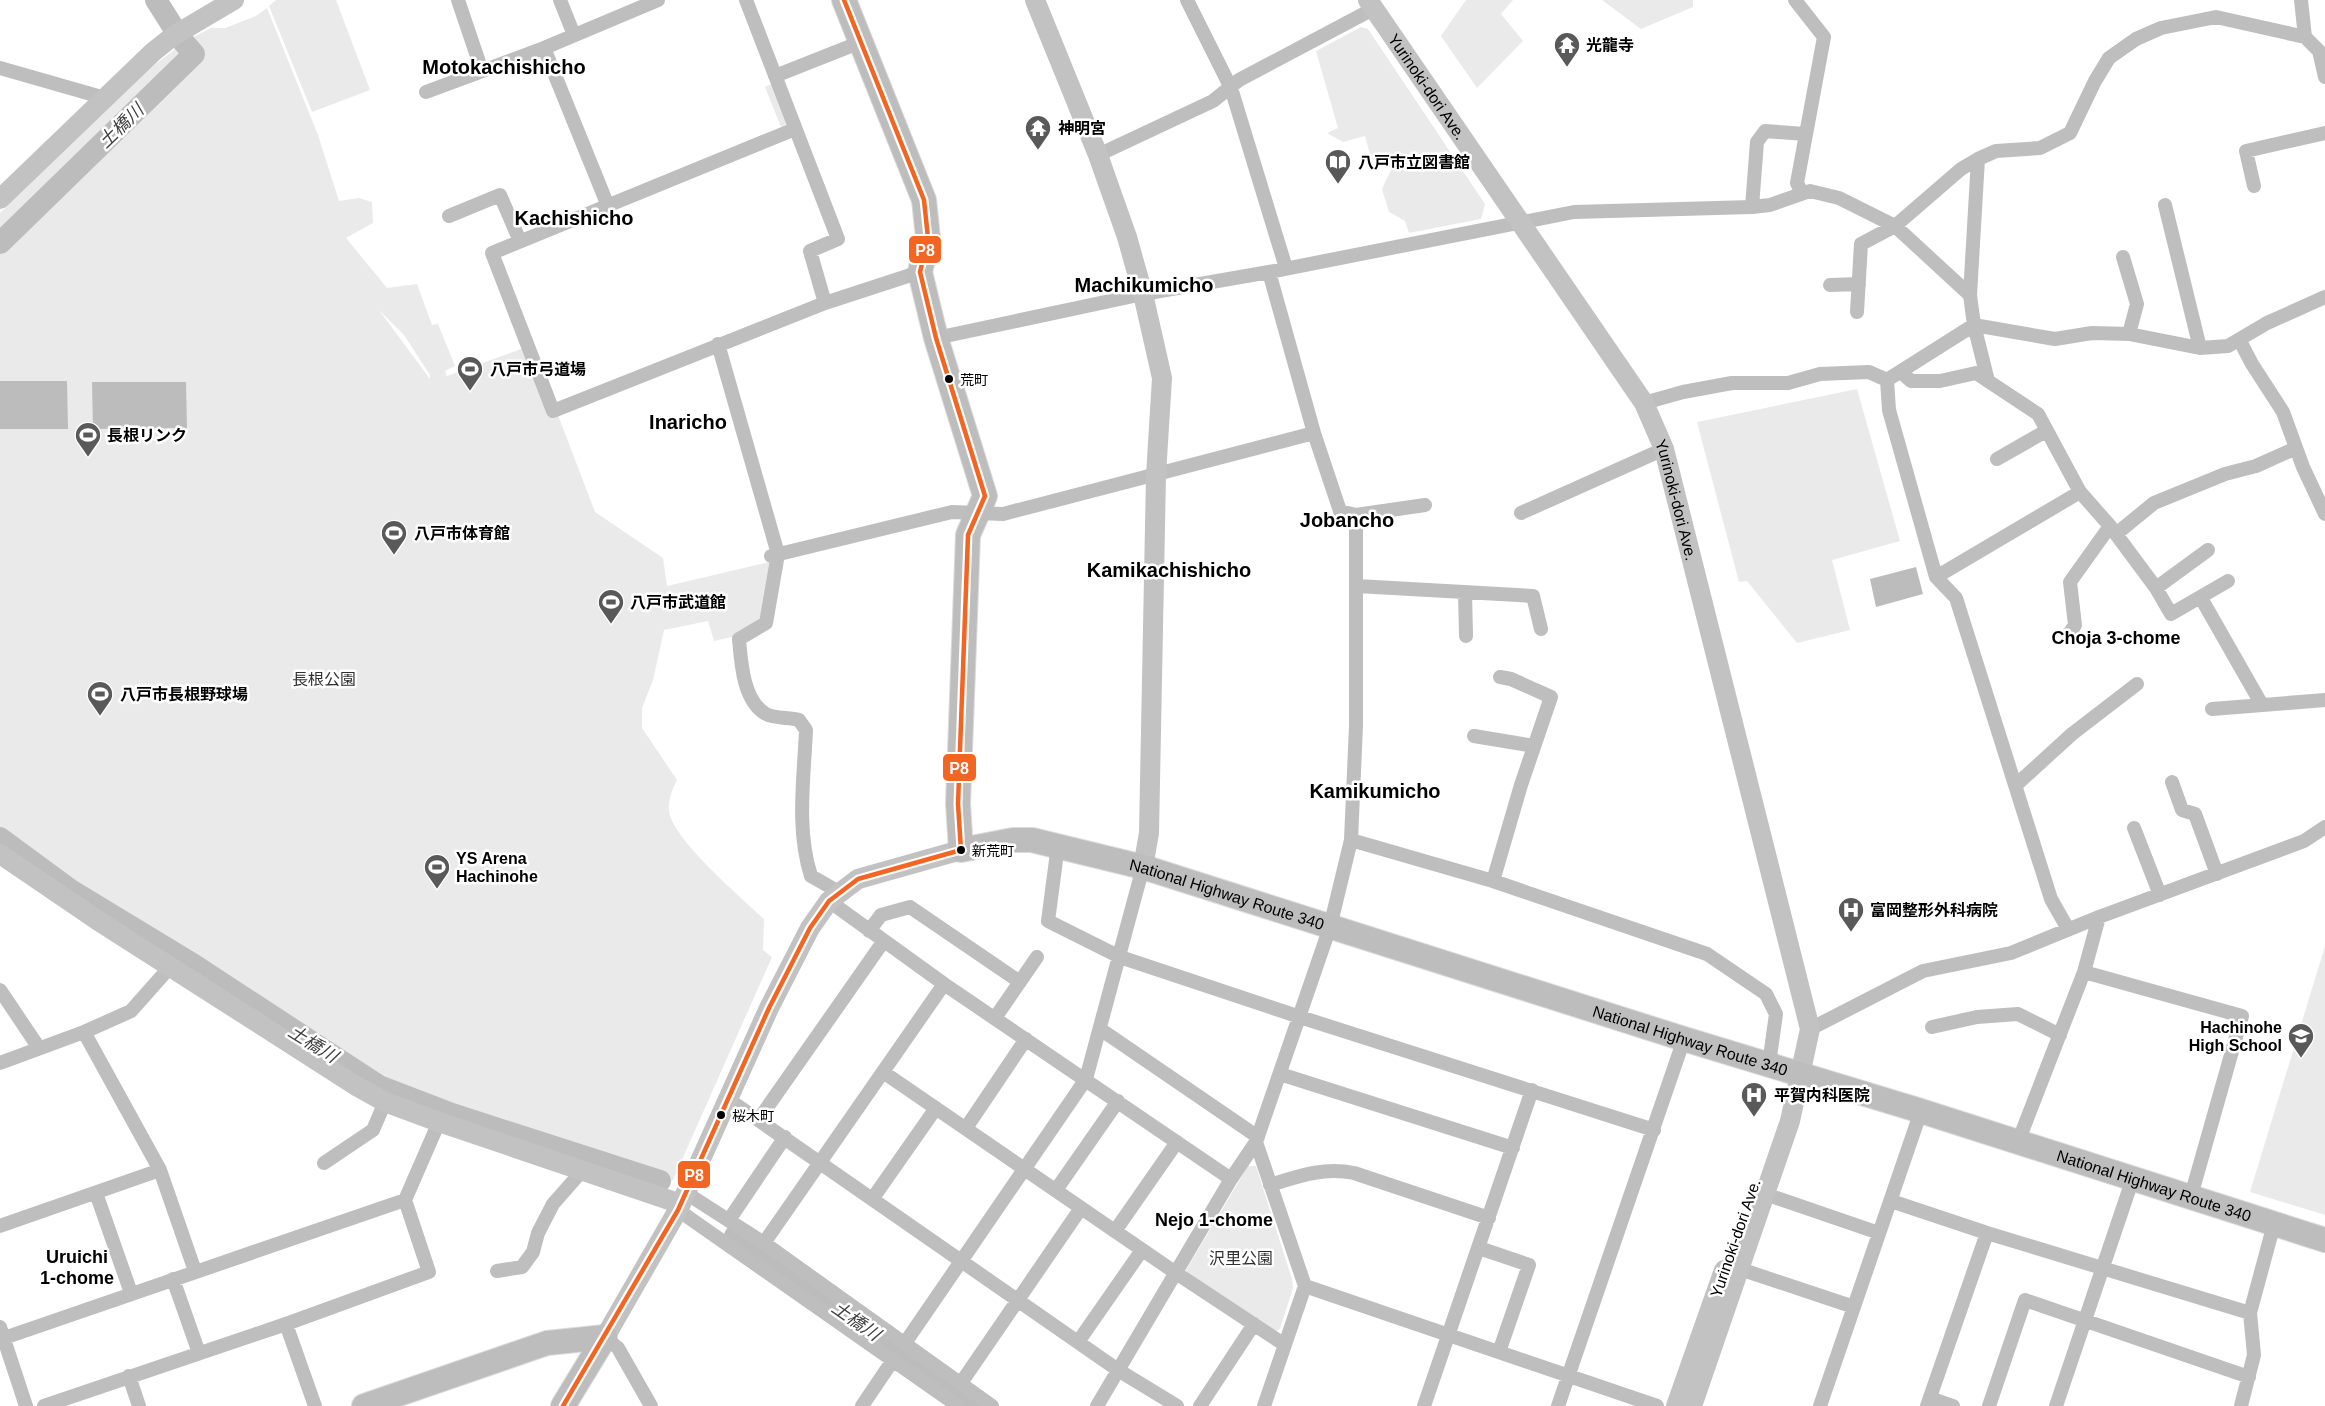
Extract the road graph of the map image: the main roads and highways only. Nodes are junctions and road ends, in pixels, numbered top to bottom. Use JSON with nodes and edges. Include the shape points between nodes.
{"nodes":[{"id":1,"x":844,"y":0,"type":"edge"},
{"id":2,"x":2325,"y":1240,"type":"edge"},
{"id":3,"x":364,"y":1406,"type":"edge"},
{"id":4,"x":563,"y":1406,"type":"edge"}],
"edges":[{"from":1,"to":2,"type":"highway","name":"National Highway Route 340","via":[[924,200],[928,238],[920,272],[936,338],[985,496],[968,535],[958,804],[961,850],[1032,840],[1143,867]]},
{"from":3,"to":4,"type":"highway","via":[[547,1343],[605,1337]]}]}
